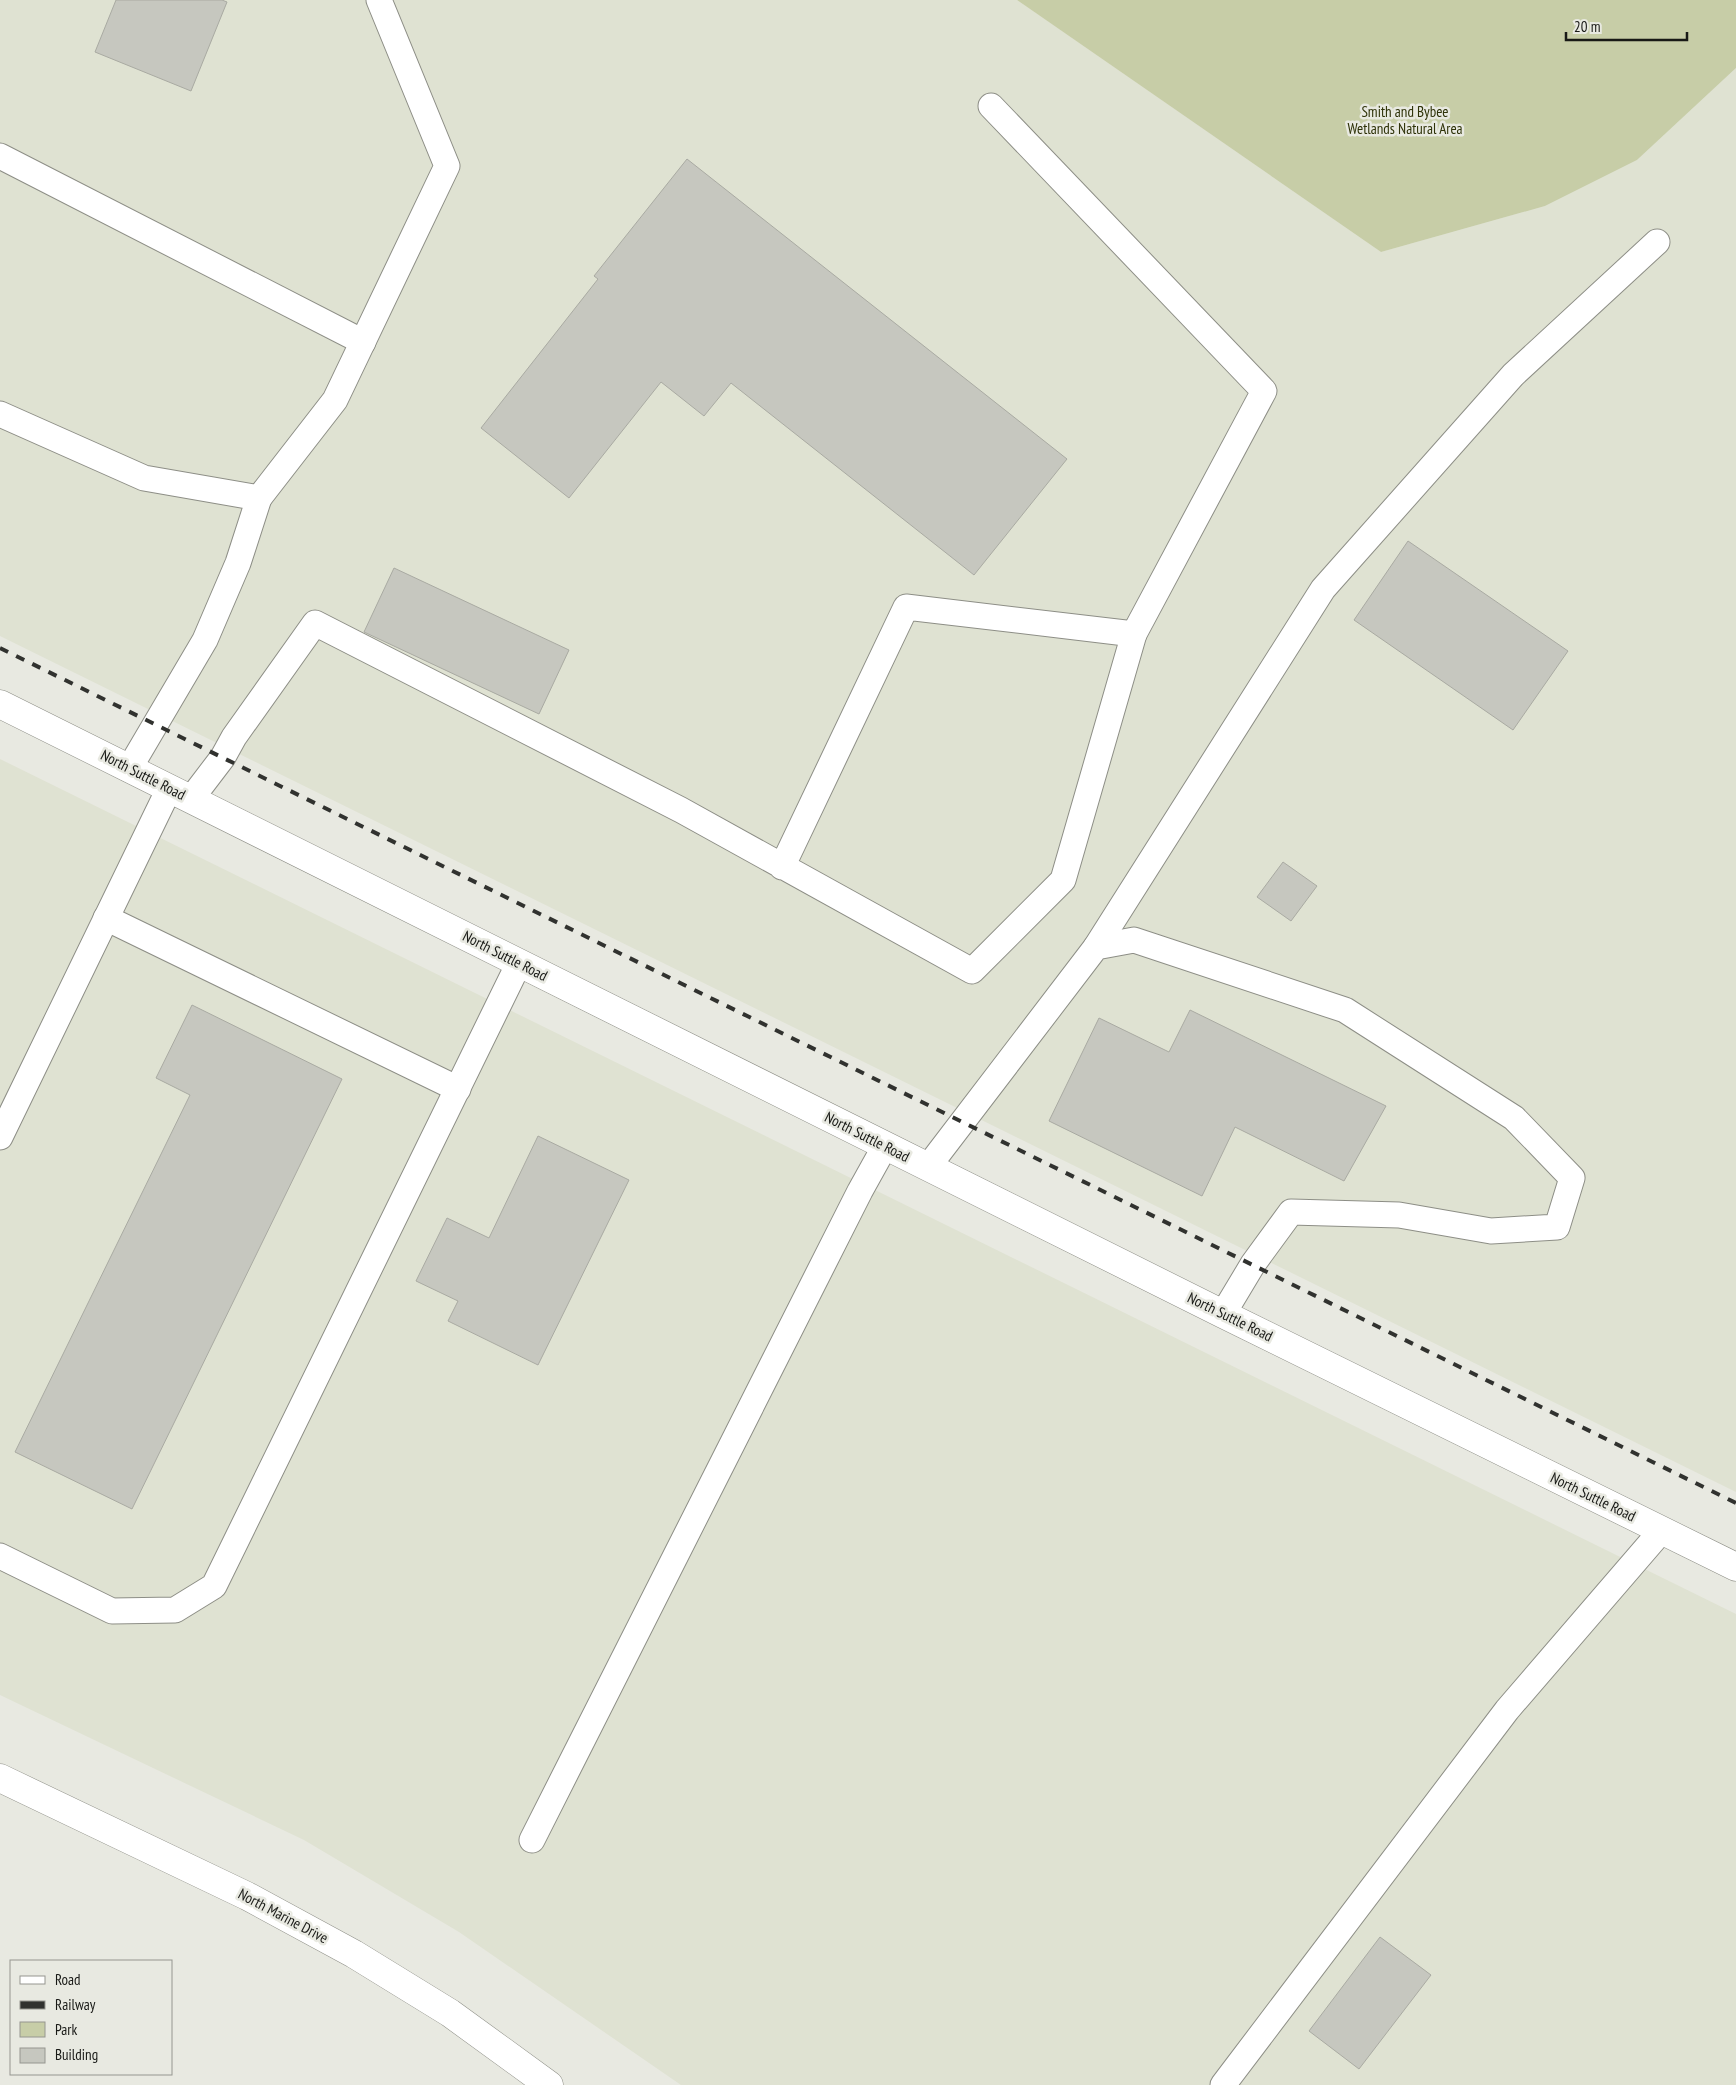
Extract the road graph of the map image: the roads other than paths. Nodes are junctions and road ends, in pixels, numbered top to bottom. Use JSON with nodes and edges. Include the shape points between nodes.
{"nodes":[{"id":1,"x":379,"y":0,"type":"edge"},
{"id":2,"x":991,"y":106,"type":"dead end"},
{"id":3,"x":0,"y":156,"type":"edge"},
{"id":4,"x":1657,"y":242,"type":"dead end"},
{"id":5,"x":363,"y":342,"type":"junction"},
{"id":6,"x":0,"y":414,"type":"edge"},
{"id":7,"x":259,"y":498,"type":"junction"},
{"id":8,"x":1134,"y":634,"type":"junction"},
{"id":9,"x":0,"y":704,"type":"edge"},
{"id":10,"x":129,"y":769,"type":"junction"},
{"id":11,"x":180,"y":794,"type":"junction"},
{"id":12,"x":782,"y":867,"type":"junction"},
{"id":13,"x":106,"y":918,"type":"junction"},
{"id":14,"x":1096,"y":947,"type":"junction"},
{"id":15,"x":519,"y":963,"type":"junction"},
{"id":16,"x":458,"y":1089,"type":"junction"},
{"id":17,"x":0,"y":1136,"type":"edge"},
{"id":18,"x":885,"y":1146,"type":"junction"},
{"id":19,"x":928,"y":1167,"type":"junction"},
{"id":20,"x":1223,"y":1314,"type":"junction"},
{"id":21,"x":1662,"y":1530,"type":"junction"},
{"id":22,"x":0,"y":1556,"type":"edge"},
{"id":23,"x":1736,"y":1567,"type":"edge"},
{"id":24,"x":0,"y":1778,"type":"edge"},
{"id":25,"x":532,"y":1840,"type":"dead end"},
{"id":26,"x":549,"y":2085,"type":"edge"},
{"id":27,"x":1223,"y":2085,"type":"edge"}],
"edges":[{"from":1,"to":5,"type":"lane","via":[[447,166]]},
{"from":2,"to":8,"type":"lane","via":[[1264,391]]},
{"from":3,"to":5,"type":"lane"},
{"from":4,"to":14,"type":"lane","via":[[1513,375],[1323,589]]},
{"from":5,"to":7,"type":"lane","via":[[335,400]]},
{"from":6,"to":7,"type":"lane","via":[[144,478]]},
{"from":7,"to":10,"type":"lane","via":[[238,564],[205,640]]},
{"from":8,"to":12,"type":"lane","via":[[906,607]]},
{"from":8,"to":12,"type":"lane","via":[[1063,880],[972,971]]},
{"from":9,"to":10,"type":"street","name":"North Suttle Road"},
{"from":10,"to":11,"type":"street","name":"North Suttle Road"},
{"from":11,"to":12,"type":"lane","via":[[223,757],[315,623],[680,810]]},
{"from":11,"to":13,"type":"lane"},
{"from":11,"to":15,"type":"street","name":"North Suttle Road"},
{"from":13,"to":16,"type":"lane"},
{"from":13,"to":17,"type":"lane"},
{"from":14,"to":19,"type":"lane"},
{"from":14,"to":20,"type":"lane","via":[[1134,940],[1346,1010],[1514,1118],[1572,1178],[1556,1227],[1491,1231],[1399,1216],[1291,1212],[1253,1264]]},
{"from":15,"to":16,"type":"lane"},
{"from":15,"to":18,"type":"street","name":"North Suttle Road"},
{"from":16,"to":22,"type":"lane","via":[[214,1586],[175,1610],[112,1611]]},
{"from":18,"to":19,"type":"street","name":"North Suttle Road"},
{"from":18,"to":25,"type":"lane"},
{"from":19,"to":20,"type":"street","name":"North Suttle Road"},
{"from":20,"to":21,"type":"street","name":"North Suttle Road"},
{"from":21,"to":23,"type":"street","name":"North Suttle Road"},
{"from":21,"to":27,"type":"lane","via":[[1507,1710]]},
{"from":24,"to":26,"type":"street","name":"North Marine Drive","via":[[247,1896],[354,1954],[450,2013]]}]}
